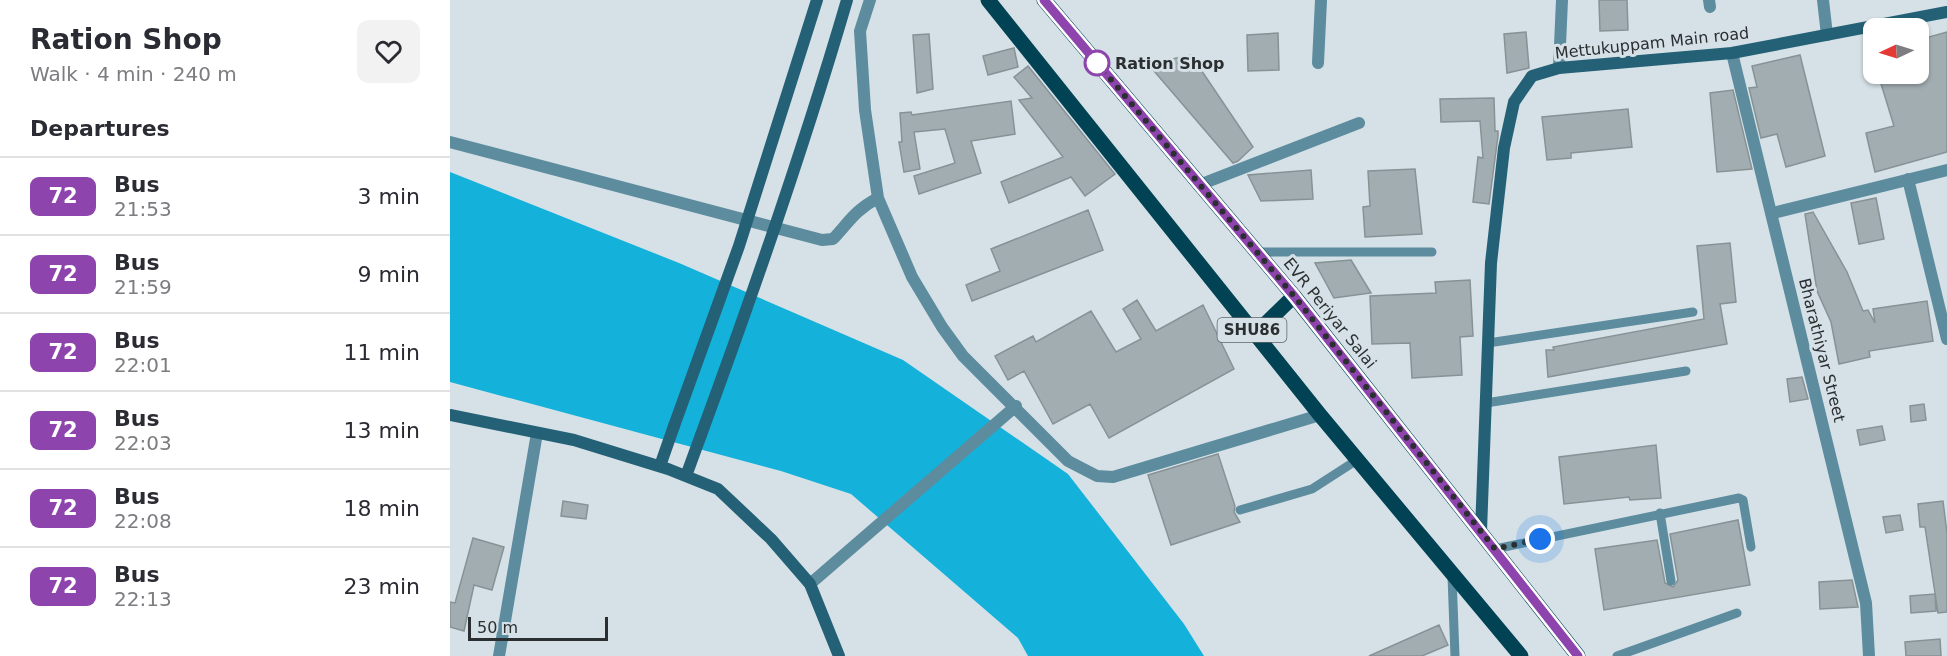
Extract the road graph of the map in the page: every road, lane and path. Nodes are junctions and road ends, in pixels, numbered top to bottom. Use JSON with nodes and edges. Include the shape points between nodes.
{"nodes":[{"id":1,"x":817,"y":0,"type":"edge"},
{"id":2,"x":847,"y":0,"type":"edge"},
{"id":3,"x":870,"y":0,"type":"edge"},
{"id":4,"x":988,"y":0,"type":"edge"},
{"id":5,"x":1044,"y":0,"type":"edge"},
{"id":6,"x":1321,"y":0,"type":"edge"},
{"id":7,"x":1562,"y":0,"type":"edge"},
{"id":8,"x":1823,"y":0,"type":"edge"},
{"id":9,"x":1947,"y":12,"type":"edge"},
{"id":10,"x":1827,"y":35,"type":"junction"},
{"id":11,"x":1732,"y":53,"type":"junction"},
{"id":12,"x":1317,"y":63,"type":"dead end"},
{"id":13,"x":1559,"y":68,"type":"junction"},
{"id":14,"x":1359,"y":123,"type":"dead end"},
{"id":15,"x":450,"y":142,"type":"edge"},
{"id":16,"x":1947,"y":170,"type":"edge"},
{"id":17,"x":1908,"y":179,"type":"junction"},
{"id":18,"x":1199,"y":185,"type":"junction"},
{"id":19,"x":878,"y":198,"type":"junction"},
{"id":20,"x":1773,"y":213,"type":"junction"},
{"id":21,"x":1256,"y":252,"type":"junction"},
{"id":22,"x":1431,"y":252,"type":"dead end"},
{"id":23,"x":1294,"y":296,"type":"junction"},
{"id":24,"x":1693,"y":312,"type":"dead end"},
{"id":25,"x":1255,"y":334,"type":"junction"},
{"id":26,"x":1947,"y":339,"type":"edge"},
{"id":27,"x":1488,"y":343,"type":"junction"},
{"id":28,"x":1686,"y":371,"type":"dead end"},
{"id":29,"x":1486,"y":404,"type":"junction"},
{"id":30,"x":1016,"y":406,"type":"junction"},
{"id":31,"x":450,"y":415,"type":"edge"},
{"id":32,"x":1320,"y":415,"type":"junction"},
{"id":33,"x":537,"y":433,"type":"junction"},
{"id":34,"x":1357,"y":460,"type":"junction"},
{"id":35,"x":660,"y":466,"type":"junction"},
{"id":36,"x":686,"y":476,"type":"junction"},
{"id":37,"x":1240,"y":510,"type":"dead end"},
{"id":38,"x":1660,"y":513,"type":"junction"},
{"id":39,"x":1481,"y":531,"type":"junction"},
{"id":40,"x":1751,"y":547,"type":"dead end"},
{"id":41,"x":1495,"y":549,"type":"junction"},
{"id":42,"x":1452,"y":573,"type":"junction"},
{"id":43,"x":1671,"y":581,"type":"dead end"},
{"id":44,"x":810,"y":584,"type":"junction"},
{"id":45,"x":1737,"y":613,"type":"dead end"},
{"id":46,"x":499,"y":656,"type":"edge"},
{"id":47,"x":839,"y":656,"type":"edge"},
{"id":48,"x":1455,"y":656,"type":"edge"},
{"id":49,"x":1521,"y":656,"type":"edge"},
{"id":50,"x":1578,"y":656,"type":"edge"},
{"id":51,"x":1617,"y":656,"type":"edge"},
{"id":52,"x":1869,"y":656,"type":"edge"}],
"edges":[{"from":1,"to":35,"type":"street","bridge":true,"via":[[739,246]]},
{"from":2,"to":36,"type":"street","bridge":true,"via":[[812,122],[764,265]]},
{"from":3,"to":19,"type":"street","via":[[860,31]]},
{"from":4,"to":25,"type":"main road","number":"SHU86"},
{"from":5,"to":18,"type":"main road","name":"EVR Periyar Salai","number":"SHU86"},
{"from":6,"to":12,"type":"street"},
{"from":7,"to":13,"type":"street"},
{"from":8,"to":10,"type":"street"},
{"from":9,"to":10,"type":"street","name":"Mettukuppam Main road"},
{"from":10,"to":11,"type":"street","name":"Mettukuppam Main road"},
{"from":11,"to":13,"type":"street","name":"Mettukuppam Main road"},
{"from":11,"to":20,"type":"street","name":"Bharathiyar Street"},
{"from":13,"to":27,"type":"street","name":"Mettukuppam Main road","via":[[1532,76],[1514,102],[1504,148],[1491,263]]},
{"from":14,"to":18,"type":"street"},
{"from":15,"to":19,"type":"street","via":[[822,240],[833,239],[863,206]]},
{"from":16,"to":17,"type":"street"},
{"from":17,"to":20,"type":"street"},
{"from":17,"to":26,"type":"street"},
{"from":18,"to":21,"type":"main road","name":"EVR Periyar Salai","number":"SHU86"},
{"from":19,"to":30,"type":"street","via":[[912,277],[942,327],[963,356]]},
{"from":20,"to":52,"type":"street","name":"Bharathiyar Street","via":[[1866,603]]},
{"from":21,"to":22,"type":"lane"},
{"from":21,"to":23,"type":"main road","name":"EVR Periyar Salai","number":"SHU86"},
{"from":23,"to":25,"type":"main road"},
{"from":23,"to":39,"type":"main road","name":"EVR Periyar Salai","number":"SHU86"},
{"from":24,"to":27,"type":"lane"},
{"from":25,"to":32,"type":"main road","number":"SHU86"},
{"from":27,"to":29,"type":"street","name":"Mettukuppam Main road"},
{"from":28,"to":29,"type":"lane"},
{"from":29,"to":39,"type":"street","name":"Mettukuppam Main road"},
{"from":30,"to":32,"type":"street","via":[[1068,461],[1097,476],[1113,477]]},
{"from":30,"to":44,"type":"street"},
{"from":31,"to":33,"type":"street"},
{"from":32,"to":34,"type":"main road","number":"SHU86"},
{"from":33,"to":35,"type":"street"},
{"from":33,"to":46,"type":"street"},
{"from":34,"to":37,"type":"lane","via":[[1311,489]]},
{"from":34,"to":42,"type":"main road","number":"SHU86"},
{"from":35,"to":36,"type":"street"},
{"from":36,"to":44,"type":"street","via":[[718,489],[771,539]]},
{"from":38,"to":40,"type":"lane","via":[[1738,498],[1743,500]]},
{"from":38,"to":41,"type":"lane"},
{"from":38,"to":43,"type":"lane"},
{"from":39,"to":41,"type":"main road","name":"EVR Periyar Salai","number":"SHU86"},
{"from":41,"to":50,"type":"main road","name":"EVR Periyar Salai","number":"SHU86"},
{"from":42,"to":48,"type":"lane"},
{"from":42,"to":49,"type":"main road","number":"SHU86"},
{"from":44,"to":47,"type":"street"},
{"from":45,"to":51,"type":"lane"}]}
